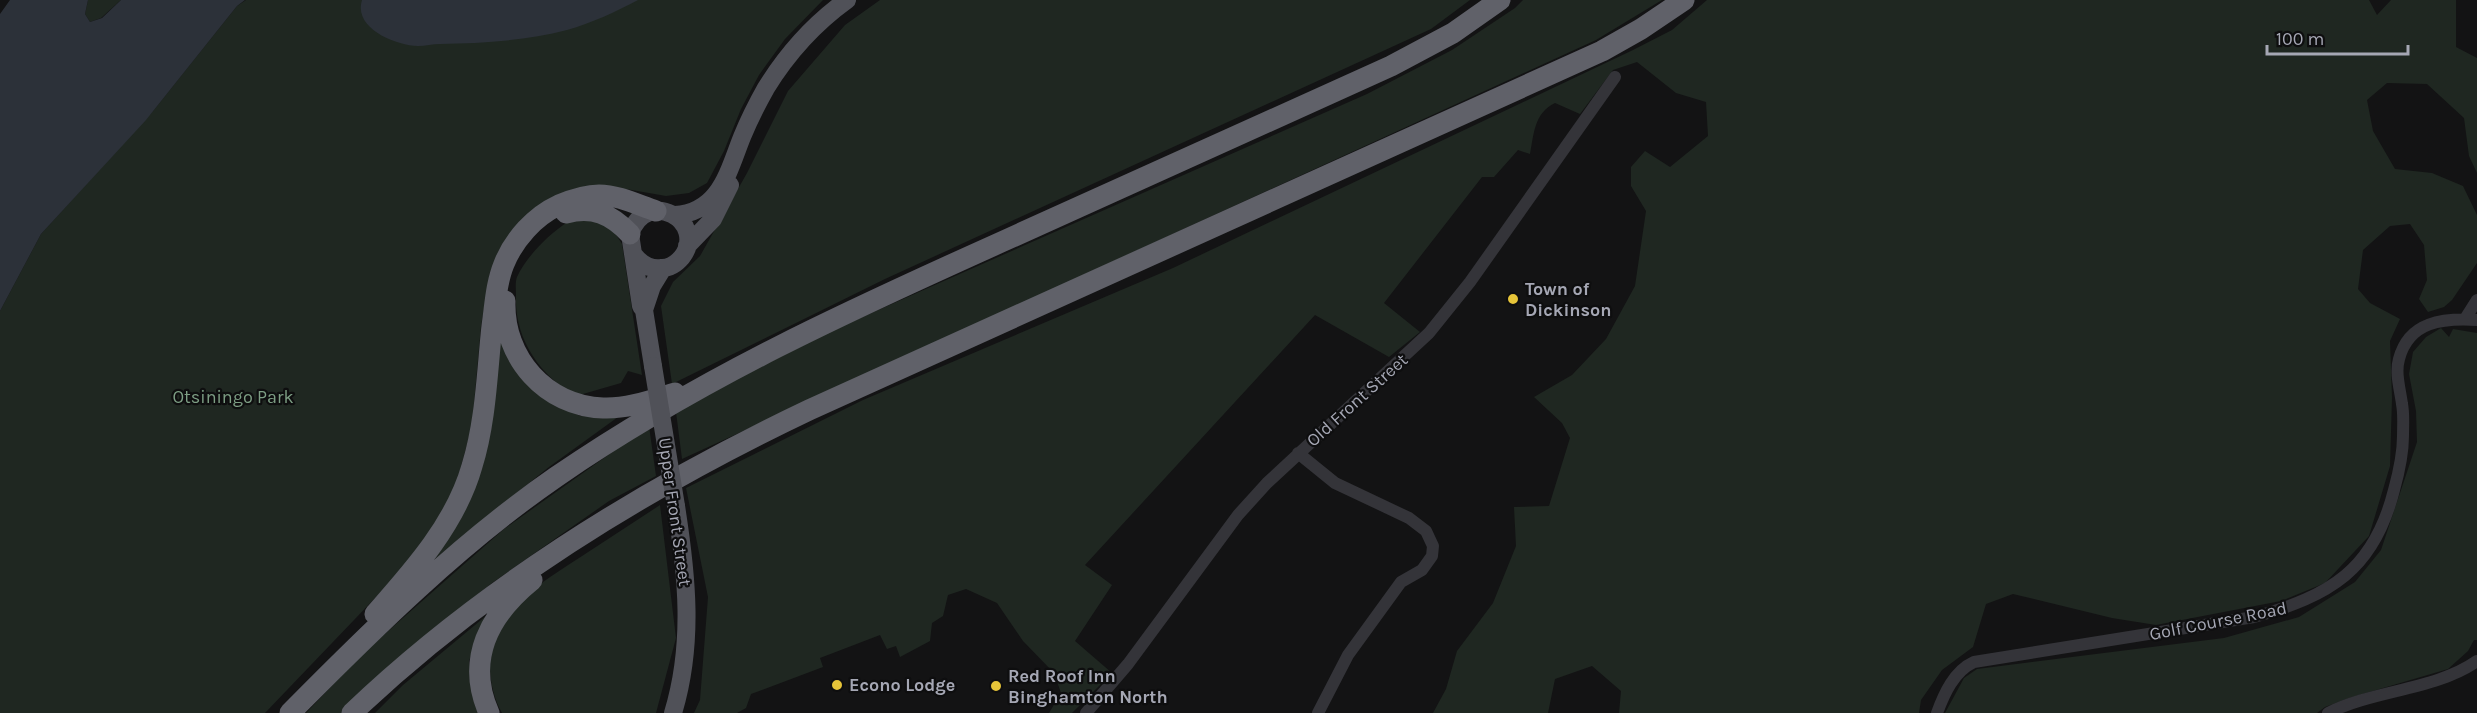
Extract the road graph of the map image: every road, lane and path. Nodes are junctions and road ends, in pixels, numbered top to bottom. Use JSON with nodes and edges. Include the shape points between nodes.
{"nodes":[{"id":1,"x":847,"y":0,"type":"edge"},
{"id":2,"x":1500,"y":0,"type":"edge"},
{"id":3,"x":1684,"y":0,"type":"edge"},
{"id":4,"x":1615,"y":77,"type":"dead end"},
{"id":5,"x":729,"y":175,"type":"junction"},
{"id":6,"x":665,"y":213,"type":"junction"},
{"id":7,"x":630,"y":234,"type":"junction"},
{"id":8,"x":687,"y":246,"type":"junction"},
{"id":9,"x":634,"y":255,"type":"junction"},
{"id":10,"x":663,"y":268,"type":"junction"},
{"id":11,"x":2477,"y":300,"type":"edge"},
{"id":12,"x":644,"y":310,"type":"junction"},
{"id":13,"x":2471,"y":320,"type":"edge"},
{"id":14,"x":704,"y":384,"type":"junction"},
{"id":15,"x":1298,"y":453,"type":"junction"},
{"id":16,"x":582,"y":534,"type":"junction"},
{"id":17,"x":2477,"y":661,"type":"edge"},
{"id":18,"x":296,"y":708,"type":"edge"},
{"id":19,"x":352,"y":713,"type":"edge"},
{"id":20,"x":489,"y":713,"type":"edge"},
{"id":21,"x":673,"y":713,"type":"edge"},
{"id":22,"x":1086,"y":713,"type":"edge"},
{"id":23,"x":1318,"y":713,"type":"edge"},
{"id":24,"x":1937,"y":713,"type":"edge"},
{"id":25,"x":2328,"y":713,"type":"edge"}],
"edges":[{"from":1,"to":5,"type":"main road","name":"Upper Front Street","via":[[807,36],[767,87],[749,121]]},
{"from":2,"to":14,"type":"highway","via":[[1453,33],[1391,66],[837,316]]},
{"from":3,"to":16,"type":"highway","via":[[1602,51],[777,425],[670,481]]},
{"from":4,"to":15,"type":"street","name":"Old Front Street","via":[[1470,282],[1429,333]]},
{"from":5,"to":6,"type":"main road","name":"Upper Front Street","via":[[704,205],[689,212]]},
{"from":5,"to":8,"type":"main road","name":"Upper Front Street","via":[[731,182],[719,208]]},
{"from":6,"to":7,"type":"main road","name":"Upper Front Street","via":[[641,217]]},
{"from":6,"to":8,"type":"main road","via":[[686,228]]},
{"from":6,"to":18,"type":"highway","via":[[604,195],[570,200],[542,215],[511,249],[497,289],[481,423],[461,497],[436,540]]},
{"from":7,"to":9,"type":"main road","name":"Upper Front Street"},
{"from":7,"to":14,"type":"highway","via":[[609,216],[583,210],[562,214],[543,227],[518,257],[508,280],[506,327],[517,355],[546,389],[589,407],[619,408]]},
{"from":8,"to":10,"type":"main road","name":"Upper Front Street","via":[[678,261]]},
{"from":9,"to":10,"type":"main road","via":[[646,266]]},
{"from":9,"to":12,"type":"main road","name":"Upper Front Street"},
{"from":10,"to":12,"type":"main road","name":"Upper Front Street"},
{"from":11,"to":13,"type":"street"},
{"from":12,"to":21,"type":"main road","name":"Upper Front Street","bridge":true,"via":[[686,572],[682,679]]},
{"from":13,"to":24,"type":"street","name":"Golf Course Road","via":[[2424,325],[2404,345],[2398,360],[2403,406],[2401,463],[2387,519],[2367,554],[2321,594],[2296,606],[2254,617],[1974,662],[1956,677]]},
{"from":14,"to":18,"type":"highway","via":[[556,477],[489,528],[414,593]]},
{"from":15,"to":22,"type":"street","name":"Old Front Street","via":[[1238,515],[1128,664]]},
{"from":15,"to":23,"type":"street","via":[[1335,483],[1409,518],[1426,531],[1433,546],[1432,556],[1422,570],[1401,582],[1348,655]]},
{"from":16,"to":19,"type":"highway","via":[[499,589],[442,633]]},
{"from":16,"to":20,"type":"highway","via":[[521,589],[492,624],[480,658],[480,677]]},
{"from":17,"to":25,"type":"street","via":[[2445,677]]}]}
